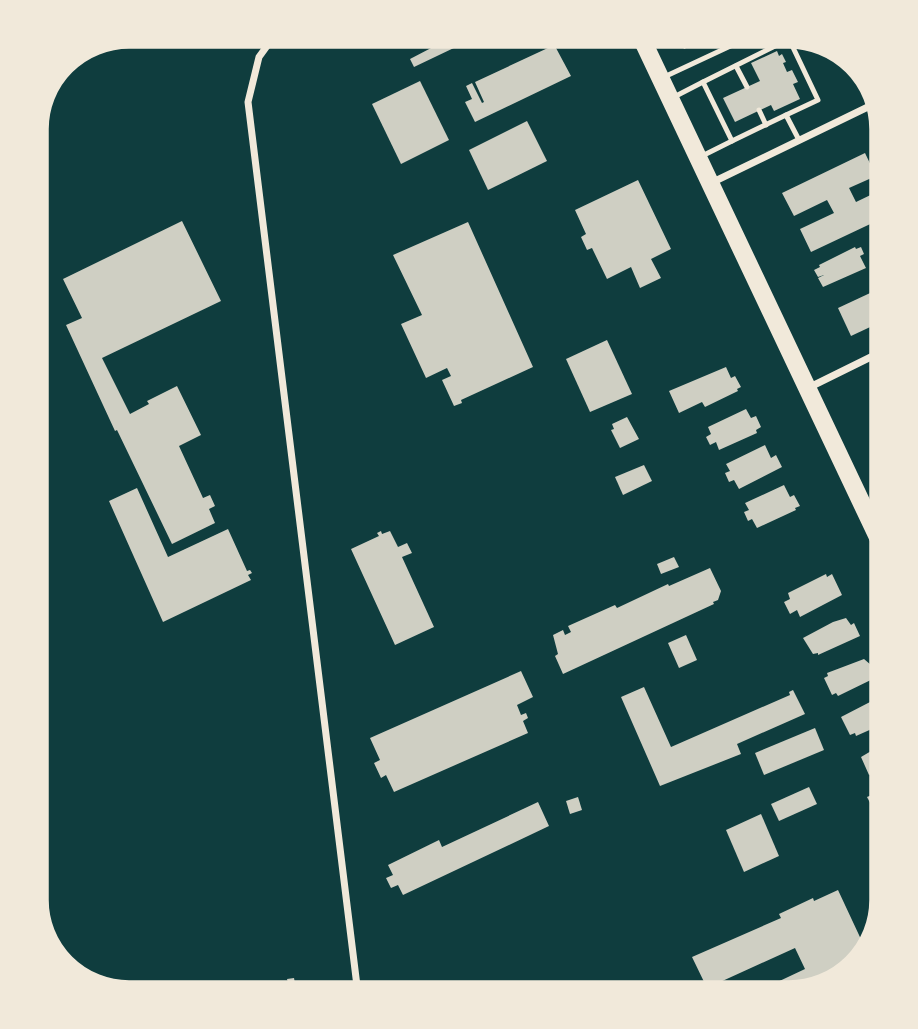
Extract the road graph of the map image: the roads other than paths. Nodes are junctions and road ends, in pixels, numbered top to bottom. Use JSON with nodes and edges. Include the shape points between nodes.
{"nodes":[{"id":1,"x":266,"y":47,"type":"edge"},
{"id":2,"x":646,"y":47,"type":"edge"},
{"id":3,"x":729,"y":47,"type":"edge"},
{"id":4,"x":773,"y":47,"type":"edge"},
{"id":5,"x":793,"y":47,"type":"edge"},
{"id":6,"x":736,"y":66,"type":"junction"},
{"id":7,"x":661,"y":79,"type":"junction"},
{"id":8,"x":703,"y":82,"type":"junction"},
{"id":9,"x":747,"y":87,"type":"dead end"},
{"id":10,"x":670,"y":99,"type":"junction"},
{"id":11,"x":867,"y":107,"type":"edge"},
{"id":12,"x":759,"y":110,"type":"dead end"},
{"id":13,"x":786,"y":115,"type":"junction"},
{"id":14,"x":766,"y":125,"type":"junction"},
{"id":15,"x":799,"y":140,"type":"junction"},
{"id":16,"x":732,"y":141,"type":"junction"},
{"id":17,"x":698,"y":158,"type":"junction"},
{"id":18,"x":710,"y":183,"type":"junction"},
{"id":19,"x":871,"y":357,"type":"edge"},
{"id":20,"x":807,"y":388,"type":"junction"},
{"id":21,"x":871,"y":523,"type":"edge"},
{"id":22,"x":357,"y":982,"type":"edge"}],
"edges":[{"from":1,"to":22,"type":"street","via":[[258,57],[248,102]]},
{"from":2,"to":7,"type":"main road"},
{"from":3,"to":7,"type":"lane"},
{"from":4,"to":6,"type":"lane"},
{"from":5,"to":13,"type":"lane","via":[[818,100]]},
{"from":6,"to":8,"type":"lane"},
{"from":6,"to":9,"type":"lane"},
{"from":7,"to":10,"type":"main road"},
{"from":8,"to":10,"type":"lane"},
{"from":8,"to":16,"type":"lane"},
{"from":10,"to":17,"type":"main road"},
{"from":11,"to":15,"type":"street"},
{"from":12,"to":14,"type":"lane"},
{"from":13,"to":14,"type":"lane"},
{"from":13,"to":15,"type":"lane"},
{"from":14,"to":16,"type":"lane"},
{"from":15,"to":18,"type":"street"},
{"from":16,"to":17,"type":"lane"},
{"from":17,"to":18,"type":"main road"},
{"from":18,"to":20,"type":"main road"},
{"from":19,"to":20,"type":"street"},
{"from":20,"to":21,"type":"main road"}]}
